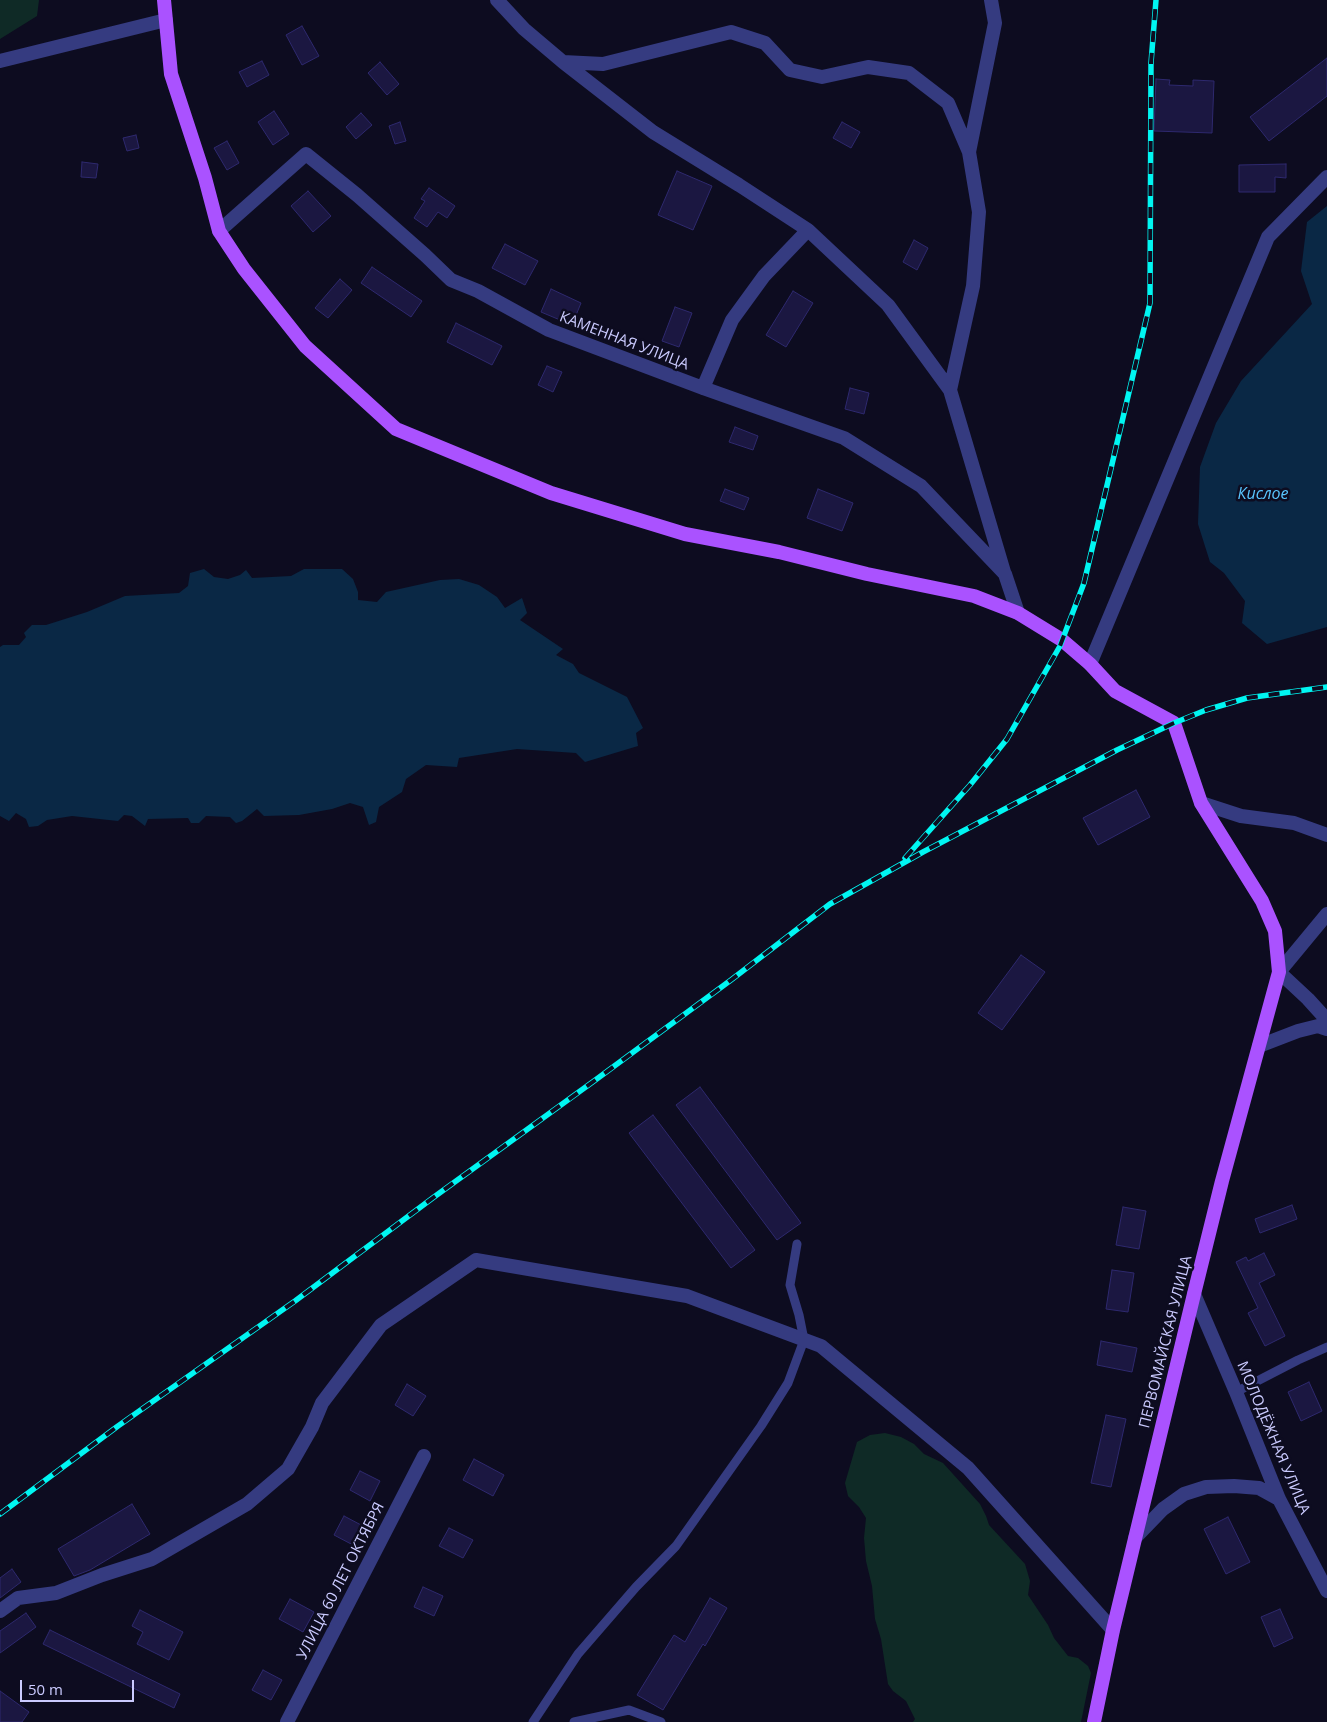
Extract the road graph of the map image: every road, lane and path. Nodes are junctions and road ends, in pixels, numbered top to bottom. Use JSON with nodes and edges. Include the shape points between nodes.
{"nodes":[{"id":1,"x":164,"y":0,"type":"edge"},
{"id":2,"x":497,"y":0,"type":"edge"},
{"id":3,"x":991,"y":0,"type":"edge"},
{"id":4,"x":166,"y":20,"type":"junction"},
{"id":5,"x":0,"y":61,"type":"edge"},
{"id":6,"x":563,"y":62,"type":"junction"},
{"id":7,"x":969,"y":152,"type":"junction"},
{"id":8,"x":1327,"y":178,"type":"edge"},
{"id":9,"x":808,"y":230,"type":"junction"},
{"id":10,"x":219,"y":232,"type":"junction"},
{"id":11,"x":703,"y":388,"type":"junction"},
{"id":12,"x":950,"y":390,"type":"junction"},
{"id":13,"x":1005,"y":574,"type":"junction"},
{"id":14,"x":1018,"y":613,"type":"junction"},
{"id":15,"x":1090,"y":664,"type":"junction"},
{"id":16,"x":1200,"y":803,"type":"junction"},
{"id":17,"x":1327,"y":835,"type":"edge"},
{"id":18,"x":1327,"y":914,"type":"edge"},
{"id":19,"x":1279,"y":972,"type":"junction"},
{"id":20,"x":1327,"y":1020,"type":"edge"},
{"id":21,"x":1327,"y":1028,"type":"edge"},
{"id":22,"x":1259,"y":1046,"type":"junction"},
{"id":23,"x":797,"y":1244,"type":"dead end"},
{"id":24,"x":1194,"y":1294,"type":"junction"},
{"id":25,"x":804,"y":1340,"type":"junction"},
{"id":26,"x":1327,"y":1347,"type":"edge"},
{"id":27,"x":1236,"y":1392,"type":"junction"},
{"id":28,"x":424,"y":1456,"type":"dead end"},
{"id":29,"x":1279,"y":1500,"type":"junction"},
{"id":30,"x":1135,"y":1538,"type":"junction"},
{"id":31,"x":1327,"y":1591,"type":"edge"},
{"id":32,"x":0,"y":1611,"type":"edge"},
{"id":33,"x":1113,"y":1630,"type":"junction"},
{"id":34,"x":287,"y":1722,"type":"edge"},
{"id":35,"x":533,"y":1722,"type":"edge"},
{"id":36,"x":574,"y":1722,"type":"edge"},
{"id":37,"x":661,"y":1722,"type":"edge"},
{"id":38,"x":1094,"y":1722,"type":"edge"}],
"edges":[{"from":1,"to":4,"type":"main road"},
{"from":2,"to":6,"type":"street","via":[[524,29]]},
{"from":3,"to":7,"type":"street","via":[[995,23]]},
{"from":4,"to":5,"type":"street"},
{"from":4,"to":10,"type":"main road","via":[[172,74]]},
{"from":6,"to":7,"type":"street","via":[[604,64],[731,32],[765,43],[790,70],[822,77],[868,67],[909,74],[948,103]]},
{"from":6,"to":9,"type":"street","via":[[653,132]]},
{"from":7,"to":12,"type":"street","via":[[978,212],[973,286]]},
{"from":8,"to":15,"type":"street","via":[[1268,237]]},
{"from":9,"to":11,"type":"street","via":[[764,276],[732,320]]},
{"from":9,"to":12,"type":"street","via":[[888,305]]},
{"from":10,"to":11,"type":"street","name":"КАМЕННАЯ УЛИЦА","via":[[306,154],[357,195],[451,280],[549,330]]},
{"from":10,"to":14,"type":"main road","via":[[305,346],[396,429],[551,493],[685,534],[974,596]]},
{"from":11,"to":13,"type":"street","name":"КАМЕННАЯ УЛИЦА","via":[[844,438],[921,486]]},
{"from":12,"to":13,"type":"street"},
{"from":13,"to":14,"type":"street","name":"КАМЕННАЯ УЛИЦА"},
{"from":14,"to":15,"type":"main road","via":[[1062,640]]},
{"from":15,"to":16,"type":"main road","via":[[1115,690],[1174,723]]},
{"from":16,"to":17,"type":"street","via":[[1241,816],[1294,823]]},
{"from":16,"to":19,"type":"main road","via":[[1262,902],[1275,931]]},
{"from":18,"to":19,"type":"street"},
{"from":19,"to":20,"type":"street"},
{"from":19,"to":22,"type":"main road","name":"ПЕРВОМАЙСКАЯ УЛИЦА"},
{"from":21,"to":22,"type":"street","via":[[1318,1026],[1298,1031]]},
{"from":22,"to":24,"type":"main road","name":"ПЕРВОМАЙСКАЯ УЛИЦА"},
{"from":23,"to":25,"type":"lane","via":[[790,1286]]},
{"from":24,"to":27,"type":"street","name":"МОЛОДЁЖНАЯ УЛИЦА"},
{"from":24,"to":30,"type":"main road","name":"ПЕРВОМАЙСКАЯ УЛИЦА"},
{"from":25,"to":32,"type":"street","via":[[687,1296],[476,1260],[381,1325],[322,1402],[288,1469],[248,1504],[152,1559],[56,1593],[18,1598]]},
{"from":25,"to":33,"type":"street","via":[[821,1346],[968,1468]]},
{"from":25,"to":35,"type":"lane","via":[[788,1383],[676,1546],[578,1654]]},
{"from":26,"to":27,"type":"lane"},
{"from":27,"to":29,"type":"street","name":"МОЛОДЁЖНАЯ УЛИЦА"},
{"from":28,"to":34,"type":"street","name":"УЛИЦА 60 ЛЕТ ОКТЯБРЯ"},
{"from":29,"to":30,"type":"street","via":[[1259,1488],[1206,1487],[1184,1494],[1163,1509]]},
{"from":29,"to":31,"type":"street","name":"МОЛОДЁЖНАЯ УЛИЦА"},
{"from":30,"to":33,"type":"main road","name":"ПЕРВОМАЙСКАЯ УЛИЦА"},
{"from":33,"to":38,"type":"main road","name":"ПЕРВОМАЙСКАЯ УЛИЦА"},
{"from":36,"to":37,"type":"lane","via":[[629,1710]]}]}
